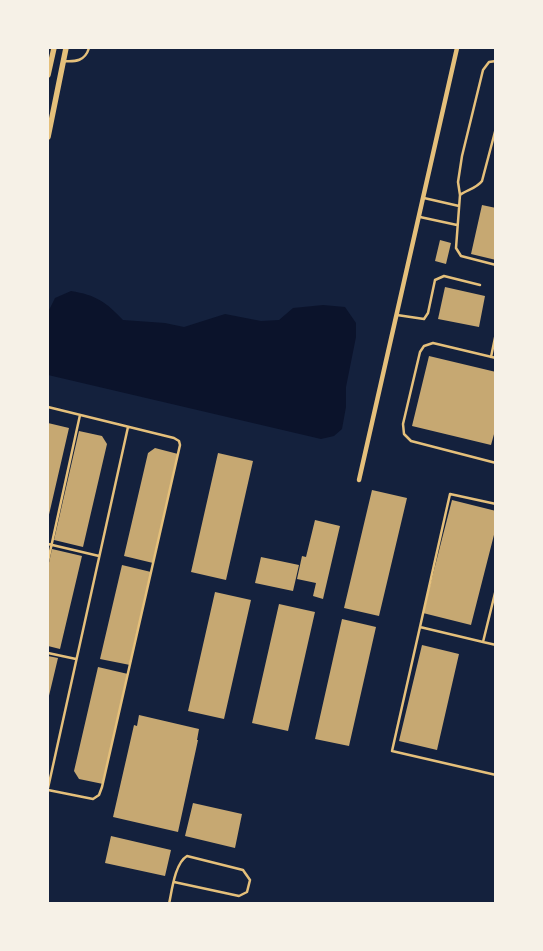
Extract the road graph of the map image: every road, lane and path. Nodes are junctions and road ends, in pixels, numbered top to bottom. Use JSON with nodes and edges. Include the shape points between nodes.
{"nodes":[{"id":1,"x":54,"y":48,"type":"edge"},
{"id":2,"x":66,"y":48,"type":"edge"},
{"id":3,"x":89,"y":48,"type":"edge"},
{"id":4,"x":457,"y":48,"type":"edge"},
{"id":5,"x":64,"y":60,"type":"junction"},
{"id":6,"x":496,"y":61,"type":"edge"},
{"id":7,"x":48,"y":75,"type":"edge"},
{"id":8,"x":496,"y":128,"type":"edge"},
{"id":9,"x":48,"y":138,"type":"edge"},
{"id":10,"x":460,"y":195,"type":"junction"},
{"id":11,"x":424,"y":198,"type":"junction"},
{"id":12,"x":460,"y":206,"type":"junction"},
{"id":13,"x":420,"y":217,"type":"junction"},
{"id":14,"x":456,"y":225,"type":"junction"},
{"id":15,"x":496,"y":265,"type":"edge"},
{"id":16,"x":480,"y":285,"type":"dead end"},
{"id":17,"x":397,"y":315,"type":"junction"},
{"id":18,"x":496,"y":333,"type":"edge"},
{"id":19,"x":491,"y":357,"type":"junction"},
{"id":20,"x":496,"y":358,"type":"edge"},
{"id":21,"x":48,"y":407,"type":"edge"},
{"id":22,"x":80,"y":415,"type":"junction"},
{"id":23,"x":128,"y":427,"type":"junction"},
{"id":24,"x":496,"y":463,"type":"edge"},
{"id":25,"x":359,"y":480,"type":"dead end"},
{"id":26,"x":496,"y":504,"type":"edge"},
{"id":27,"x":49,"y":545,"type":"edge"},
{"id":28,"x":99,"y":556,"type":"junction"},
{"id":29,"x":48,"y":561,"type":"edge"},
{"id":30,"x":496,"y":589,"type":"edge"},
{"id":31,"x":420,"y":627,"type":"junction"},
{"id":32,"x":483,"y":642,"type":"junction"},
{"id":33,"x":496,"y":645,"type":"edge"},
{"id":34,"x":48,"y":653,"type":"edge"},
{"id":35,"x":76,"y":659,"type":"junction"},
{"id":36,"x":496,"y":775,"type":"edge"},
{"id":37,"x":48,"y":789,"type":"edge"},
{"id":38,"x":174,"y":882,"type":"junction"},
{"id":39,"x":137,"y":904,"type":"edge"},
{"id":40,"x":154,"y":904,"type":"edge"},
{"id":41,"x":169,"y":904,"type":"edge"}],
"edges":[{"from":1,"to":7,"type":"street"},
{"from":2,"to":5,"type":"street"},
{"from":3,"to":5,"type":"lane","via":[[80,61]]},
{"from":4,"to":11,"type":"street"},
{"from":5,"to":9,"type":"street"},
{"from":6,"to":10,"type":"lane","via":[[485,65],[481,76],[462,156],[458,182]]},
{"from":8,"to":10,"type":"lane","via":[[482,181]]},
{"from":10,"to":12,"type":"lane"},
{"from":11,"to":12,"type":"lane"},
{"from":11,"to":13,"type":"street"},
{"from":12,"to":14,"type":"lane"},
{"from":13,"to":14,"type":"lane"},
{"from":13,"to":17,"type":"street"},
{"from":14,"to":15,"type":"lane","via":[[456,248],[461,256]]},
{"from":16,"to":17,"type":"lane","via":[[440,276],[435,280],[424,319]]},
{"from":17,"to":25,"type":"street"},
{"from":18,"to":19,"type":"lane"},
{"from":19,"to":20,"type":"lane"},
{"from":19,"to":24,"type":"lane","via":[[433,343],[424,346],[403,424],[404,434],[411,441]]},
{"from":21,"to":22,"type":"lane"},
{"from":22,"to":23,"type":"lane"},
{"from":22,"to":27,"type":"lane"},
{"from":23,"to":28,"type":"lane"},
{"from":23,"to":37,"type":"lane","via":[[174,438],[180,441],[180,445],[99,795],[93,799]]},
{"from":26,"to":31,"type":"lane","via":[[450,494]]},
{"from":27,"to":28,"type":"lane"},
{"from":27,"to":29,"type":"lane"},
{"from":28,"to":35,"type":"lane"},
{"from":30,"to":32,"type":"lane"},
{"from":31,"to":32,"type":"lane"},
{"from":31,"to":36,"type":"lane","via":[[392,751]]},
{"from":32,"to":33,"type":"lane"},
{"from":34,"to":35,"type":"lane"},
{"from":35,"to":37,"type":"lane"},
{"from":38,"to":38,"type":"lane","via":[[180,861],[187,856],[243,870],[250,880],[247,892],[239,896]]},
{"from":38,"to":41,"type":"lane"},
{"from":39,"to":40,"type":"lane"}]}
